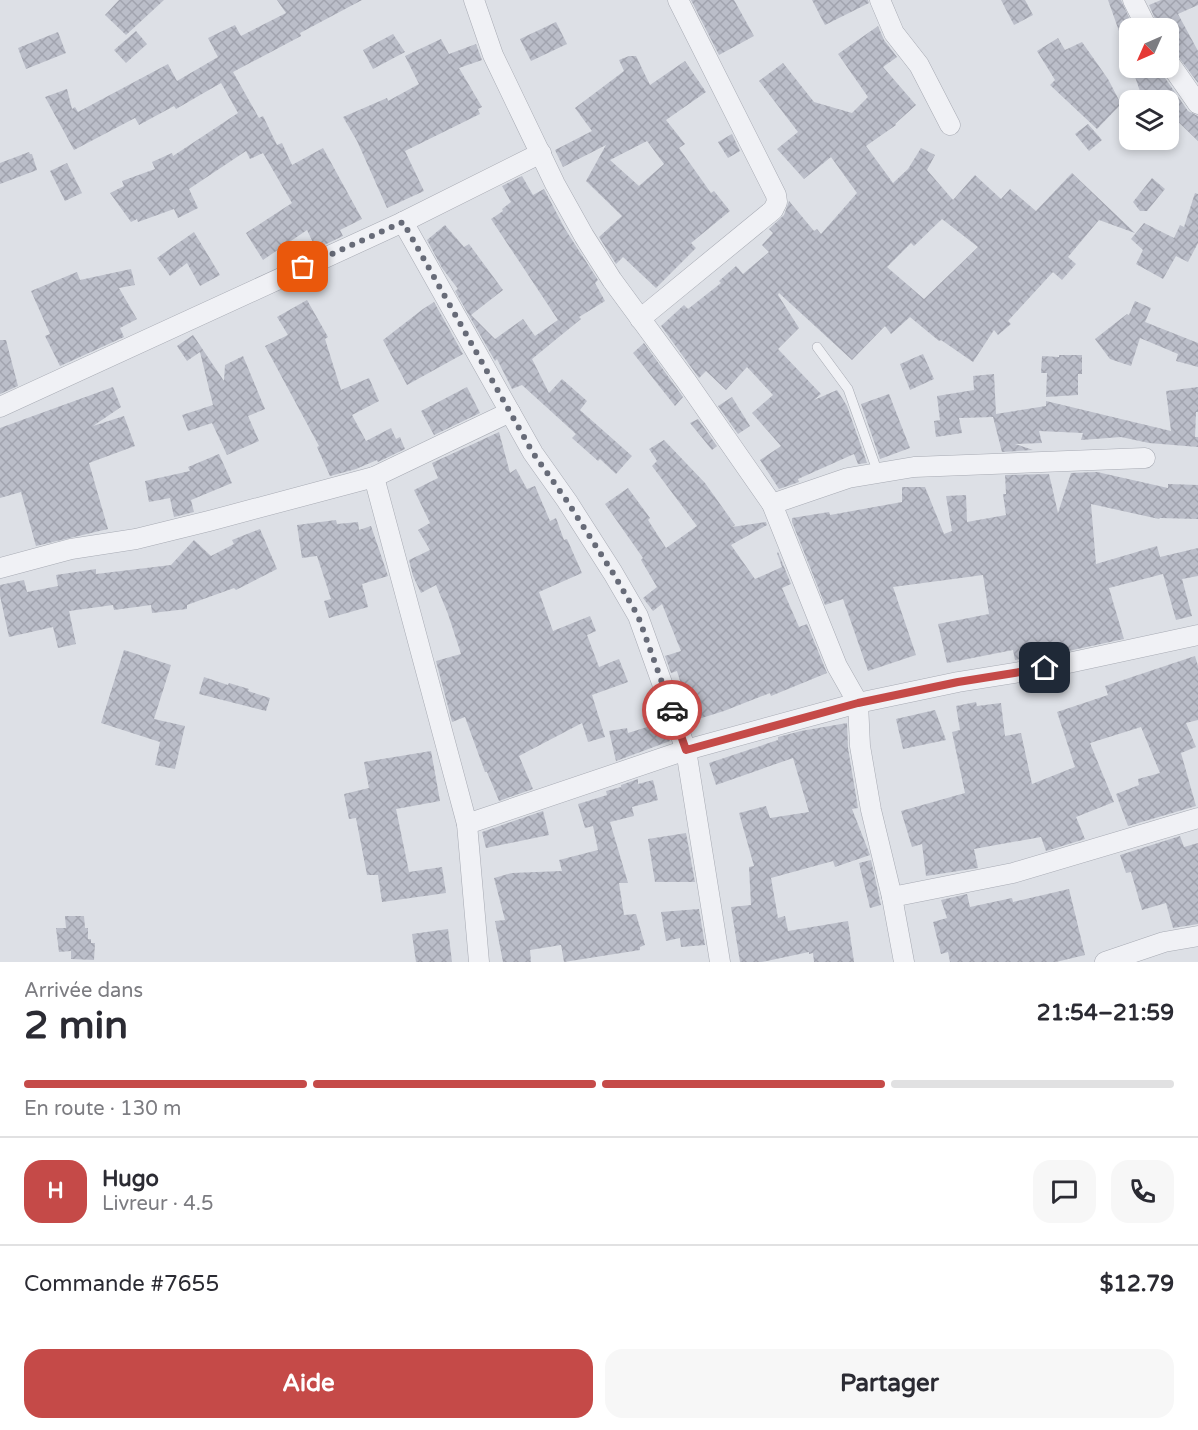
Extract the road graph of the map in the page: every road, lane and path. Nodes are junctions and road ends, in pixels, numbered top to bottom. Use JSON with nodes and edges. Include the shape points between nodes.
{"nodes":[{"id":1,"x":474,"y":0,"type":"edge"},
{"id":2,"x":678,"y":0,"type":"edge"},
{"id":3,"x":880,"y":0,"type":"edge"},
{"id":4,"x":1133,"y":0,"type":"edge"},
{"id":5,"x":1142,"y":18,"type":"edge"},
{"id":6,"x":1179,"y":77,"type":"edge"},
{"id":7,"x":1198,"y":104,"type":"edge"},
{"id":8,"x":950,"y":124,"type":"dead end"},
{"id":9,"x":541,"y":153,"type":"junction"},
{"id":10,"x":403,"y":222,"type":"junction"},
{"id":11,"x":640,"y":319,"type":"junction"},
{"id":12,"x":817,"y":346,"type":"dead end"},
{"id":13,"x":0,"y":407,"type":"edge"},
{"id":14,"x":510,"y":412,"type":"junction"},
{"id":15,"x":1145,"y":458,"type":"dead end"},
{"id":16,"x":878,"y":473,"type":"junction"},
{"id":17,"x":374,"y":477,"type":"junction"},
{"id":18,"x":772,"y":504,"type":"junction"},
{"id":19,"x":0,"y":568,"type":"edge"},
{"id":20,"x":1198,"y":635,"type":"edge"},
{"id":21,"x":858,"y":703,"type":"junction"},
{"id":22,"x":686,"y":750,"type":"junction"},
{"id":23,"x":1198,"y":818,"type":"edge"},
{"id":24,"x":467,"y":824,"type":"junction"},
{"id":25,"x":892,"y":897,"type":"junction"},
{"id":26,"x":1198,"y":936,"type":"edge"},
{"id":27,"x":479,"y":962,"type":"edge"},
{"id":28,"x":720,"y":962,"type":"edge"},
{"id":29,"x":904,"y":962,"type":"edge"},
{"id":30,"x":1106,"y":962,"type":"edge"}],
"edges":[{"from":1,"to":9,"type":"street","via":[[493,55]]},
{"from":2,"to":11,"type":"street","via":[[777,202],[773,210]]},
{"from":3,"to":8,"type":"street","via":[[894,33],[919,65]]},
{"from":4,"to":5,"type":"street"},
{"from":6,"to":7,"type":"street"},
{"from":9,"to":10,"type":"street"},
{"from":9,"to":11,"type":"street","via":[[584,236]]},
{"from":10,"to":13,"type":"street"},
{"from":10,"to":14,"type":"street"},
{"from":11,"to":18,"type":"street"},
{"from":12,"to":16,"type":"lane","via":[[848,389]]},
{"from":14,"to":17,"type":"street"},
{"from":14,"to":22,"type":"street","via":[[638,616]]},
{"from":15,"to":16,"type":"street","via":[[914,467]]},
{"from":16,"to":18,"type":"street","via":[[848,478]]},
{"from":17,"to":19,"type":"street","via":[[209,522],[71,549]]},
{"from":17,"to":24,"type":"street"},
{"from":18,"to":21,"type":"street","via":[[837,666]]},
{"from":20,"to":21,"type":"street"},
{"from":21,"to":22,"type":"street"},
{"from":21,"to":25,"type":"street","via":[[860,746]]},
{"from":22,"to":24,"type":"street"},
{"from":22,"to":28,"type":"street"},
{"from":23,"to":25,"type":"street","via":[[1013,873]]},
{"from":24,"to":27,"type":"street"},
{"from":25,"to":29,"type":"street"},
{"from":26,"to":30,"type":"street","via":[[1164,942]]}]}
